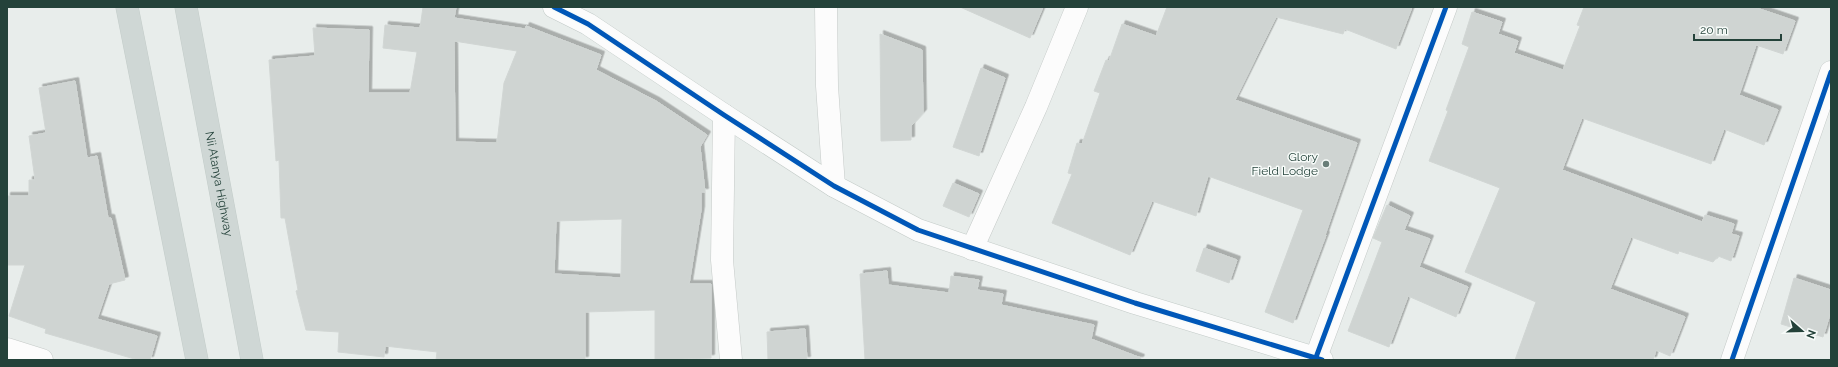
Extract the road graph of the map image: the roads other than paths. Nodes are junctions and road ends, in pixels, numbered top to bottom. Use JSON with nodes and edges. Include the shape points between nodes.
{"nodes":[{"id":1,"x":127,"y":7,"type":"edge"},
{"id":2,"x":186,"y":7,"type":"edge"},
{"id":3,"x":554,"y":7,"type":"edge"},
{"id":4,"x":826,"y":7,"type":"edge"},
{"id":5,"x":1077,"y":7,"type":"edge"},
{"id":6,"x":1446,"y":7,"type":"edge"},
{"id":7,"x":1831,"y":72,"type":"edge"},
{"id":8,"x":724,"y":115,"type":"junction"},
{"id":9,"x":834,"y":186,"type":"junction"},
{"id":10,"x":972,"y":249,"type":"junction"},
{"id":11,"x":7,"y":349,"type":"edge"},
{"id":12,"x":1317,"y":359,"type":"edge"},
{"id":13,"x":42,"y":360,"type":"edge"},
{"id":14,"x":197,"y":360,"type":"edge"},
{"id":15,"x":252,"y":360,"type":"edge"},
{"id":16,"x":731,"y":360,"type":"edge"},
{"id":17,"x":1732,"y":360,"type":"edge"}],
"edges":[{"from":1,"to":14,"type":"main road"},
{"from":2,"to":15,"type":"main road","name":"Nii Atanya Highway"},
{"from":3,"to":8,"type":"street","via":[[588,24]]},
{"from":4,"to":9,"type":"street","via":[[827,86]]},
{"from":5,"to":10,"type":"street","via":[[1036,107]]},
{"from":6,"to":12,"type":"street"},
{"from":7,"to":17,"type":"street"},
{"from":8,"to":9,"type":"street"},
{"from":8,"to":16,"type":"street","via":[[722,260]]},
{"from":9,"to":10,"type":"street","via":[[918,230]]},
{"from":10,"to":12,"type":"street"},
{"from":11,"to":13,"type":"street"}]}
